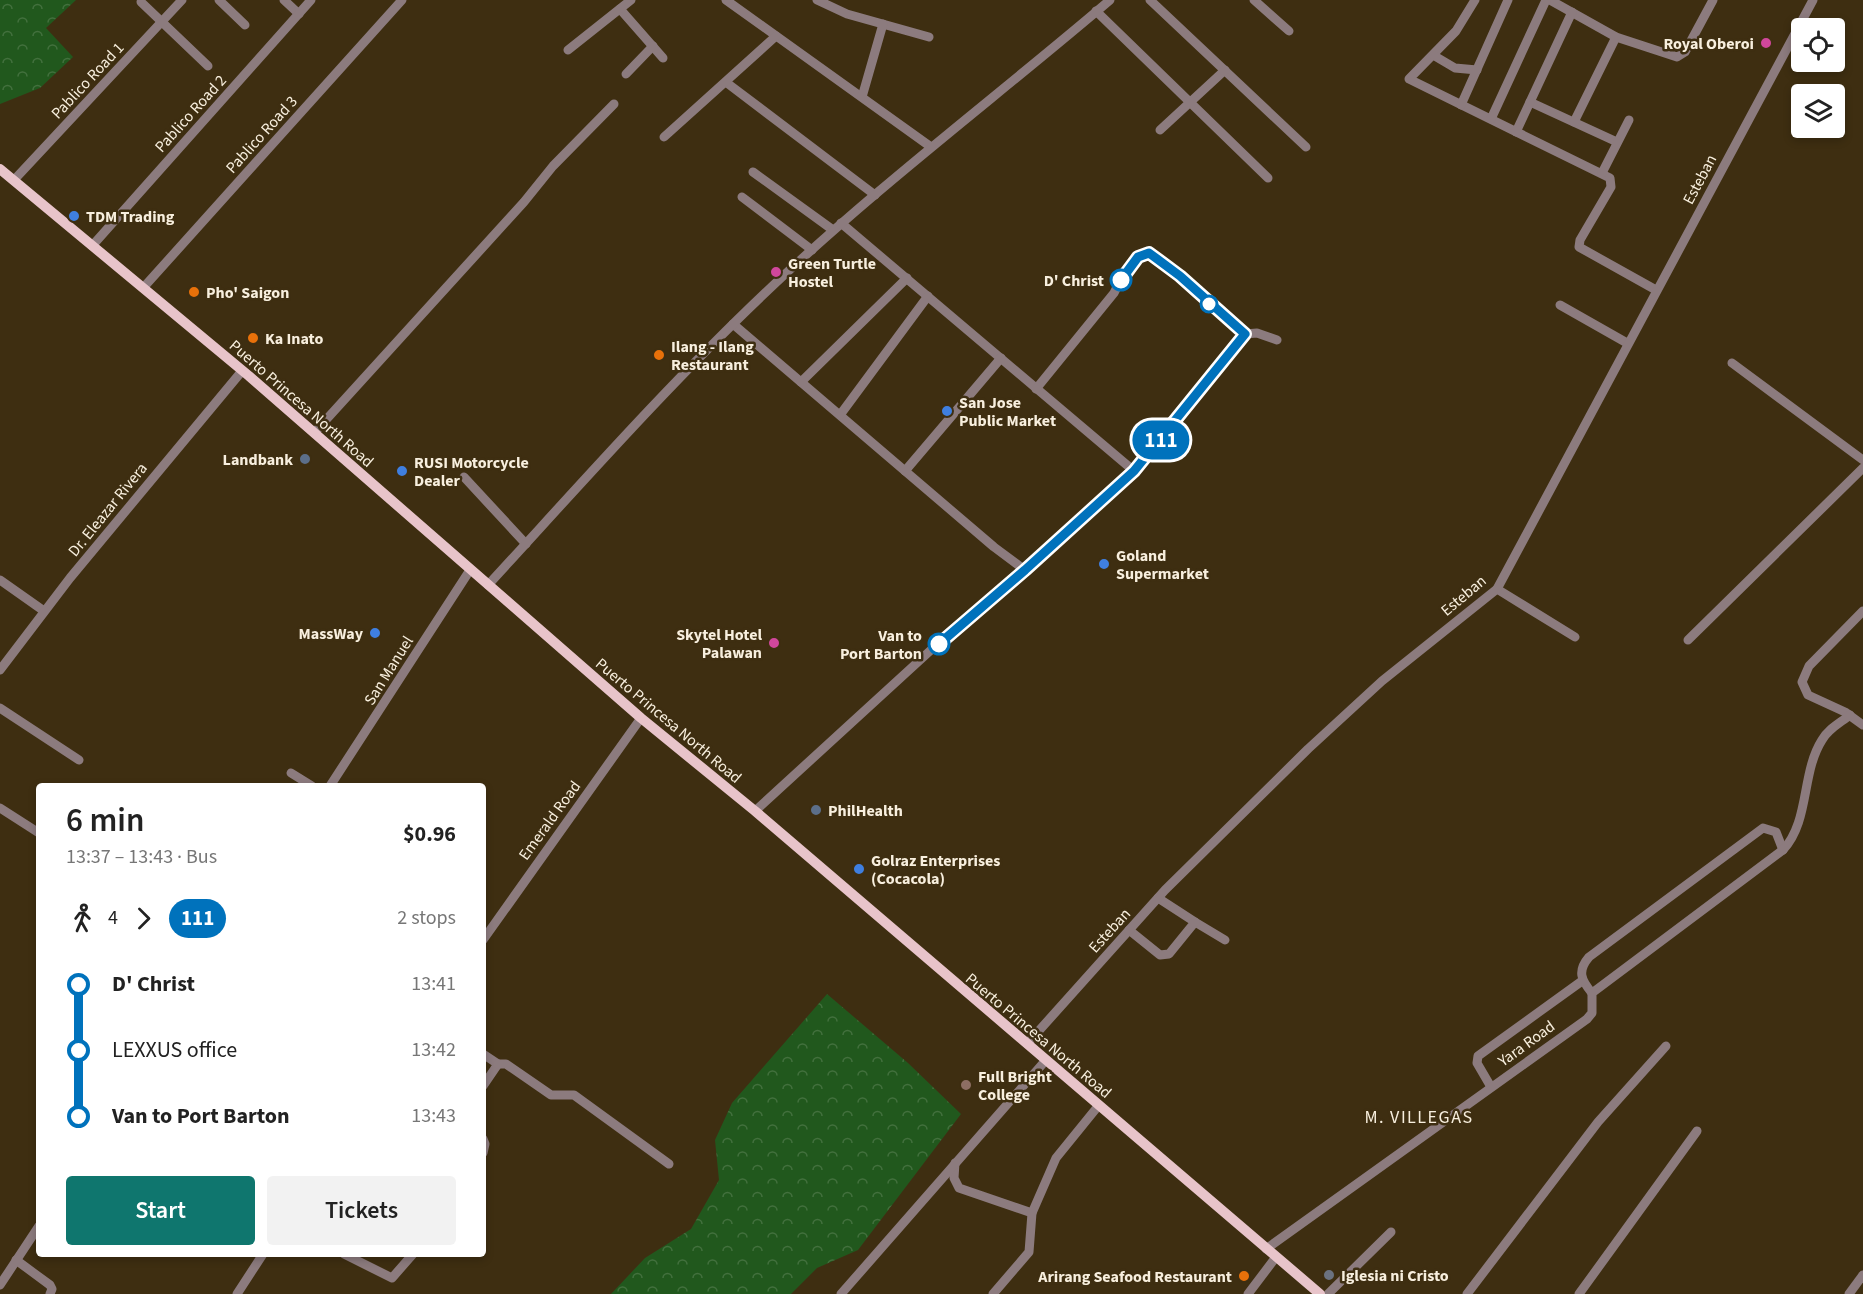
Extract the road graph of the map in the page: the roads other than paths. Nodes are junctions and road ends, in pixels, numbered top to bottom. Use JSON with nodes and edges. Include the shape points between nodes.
{"nodes":[{"id":1,"x":219,"y":0,"type":"edge"},
{"id":2,"x":284,"y":0,"type":"edge"},
{"id":3,"x":311,"y":0,"type":"edge"},
{"id":4,"x":402,"y":0,"type":"edge"},
{"id":5,"x":631,"y":0,"type":"edge"},
{"id":6,"x":726,"y":0,"type":"edge"},
{"id":7,"x":817,"y":0,"type":"edge"},
{"id":8,"x":1110,"y":0,"type":"edge"},
{"id":9,"x":1150,"y":0,"type":"edge"},
{"id":10,"x":1254,"y":0,"type":"edge"},
{"id":11,"x":1475,"y":0,"type":"edge"},
{"id":12,"x":1508,"y":0,"type":"edge"},
{"id":13,"x":1548,"y":0,"type":"edge"},
{"id":14,"x":1713,"y":0,"type":"edge"},
{"id":15,"x":1813,"y":0,"type":"edge"},
{"id":16,"x":179,"y":1,"type":"edge"},
{"id":17,"x":141,"y":2,"type":"dead end"},
{"id":18,"x":620,"y":9,"type":"junction"},
{"id":19,"x":1096,"y":11,"type":"junction"},
{"id":20,"x":1572,"y":12,"type":"junction"},
{"id":21,"x":299,"y":14,"type":"junction"},
{"id":22,"x":162,"y":22,"type":"junction"},
{"id":23,"x":883,"y":24,"type":"junction"},
{"id":24,"x":245,"y":25,"type":"dead end"},
{"id":25,"x":1289,"y":31,"type":"dead end"},
{"id":26,"x":776,"y":36,"type":"junction"},
{"id":27,"x":929,"y":37,"type":"dead end"},
{"id":28,"x":1616,"y":37,"type":"junction"},
{"id":29,"x":652,"y":46,"type":"junction"},
{"id":30,"x":568,"y":50,"type":"dead end"},
{"id":31,"x":1433,"y":55,"type":"junction"},
{"id":32,"x":663,"y":58,"type":"dead end"},
{"id":33,"x":208,"y":66,"type":"dead end"},
{"id":34,"x":1225,"y":69,"type":"junction"},
{"id":35,"x":1477,"y":70,"type":"junction"},
{"id":36,"x":626,"y":74,"type":"dead end"},
{"id":37,"x":727,"y":83,"type":"junction"},
{"id":38,"x":862,"y":97,"type":"junction"},
{"id":39,"x":1189,"y":101,"type":"junction"},
{"id":40,"x":1530,"y":102,"type":"junction"},
{"id":41,"x":614,"y":104,"type":"dead end"},
{"id":42,"x":1461,"y":105,"type":"junction"},
{"id":43,"x":1491,"y":119,"type":"junction"},
{"id":44,"x":1629,"y":120,"type":"dead end"},
{"id":45,"x":1574,"y":122,"type":"junction"},
{"id":46,"x":1160,"y":130,"type":"dead end"},
{"id":47,"x":1516,"y":132,"type":"junction"},
{"id":48,"x":664,"y":137,"type":"dead end"},
{"id":49,"x":1617,"y":142,"type":"junction"},
{"id":50,"x":931,"y":147,"type":"junction"},
{"id":51,"x":1306,"y":147,"type":"dead end"},
{"id":52,"x":0,"y":169,"type":"edge"},
{"id":53,"x":753,"y":172,"type":"dead end"},
{"id":54,"x":1602,"y":173,"type":"junction"},
{"id":55,"x":1268,"y":178,"type":"dead end"},
{"id":56,"x":14,"y":180,"type":"junction"},
{"id":57,"x":875,"y":195,"type":"junction"},
{"id":58,"x":742,"y":197,"type":"dead end"},
{"id":59,"x":841,"y":223,"type":"junction"},
{"id":60,"x":833,"y":230,"type":"junction"},
{"id":61,"x":92,"y":246,"type":"junction"},
{"id":62,"x":812,"y":250,"type":"junction"},
{"id":63,"x":908,"y":278,"type":"junction"},
{"id":64,"x":143,"y":288,"type":"junction"},
{"id":65,"x":1656,"y":290,"type":"junction"},
{"id":66,"x":928,"y":296,"type":"junction"},
{"id":67,"x":1560,"y":305,"type":"dead end"},
{"id":68,"x":733,"y":324,"type":"junction"},
{"id":69,"x":1245,"y":334,"type":"junction"},
{"id":70,"x":1277,"y":340,"type":"dead end"},
{"id":71,"x":1627,"y":343,"type":"junction"},
{"id":72,"x":1001,"y":358,"type":"junction"},
{"id":73,"x":1732,"y":363,"type":"dead end"},
{"id":74,"x":242,"y":371,"type":"junction"},
{"id":75,"x":801,"y":382,"type":"junction"},
{"id":76,"x":1036,"y":388,"type":"junction"},
{"id":77,"x":840,"y":415,"type":"junction"},
{"id":78,"x":314,"y":433,"type":"junction"},
{"id":79,"x":1863,"y":460,"type":"edge"},
{"id":80,"x":1863,"y":468,"type":"edge"},
{"id":81,"x":905,"y":471,"type":"junction"},
{"id":82,"x":1134,"y":471,"type":"junction"},
{"id":83,"x":464,"y":477,"type":"dead end"},
{"id":84,"x":526,"y":544,"type":"junction"},
{"id":85,"x":470,"y":570,"type":"junction"},
{"id":86,"x":1025,"y":570,"type":"junction"},
{"id":87,"x":0,"y":580,"type":"edge"},
{"id":88,"x":488,"y":585,"type":"junction"},
{"id":89,"x":1497,"y":588,"type":"junction"},
{"id":90,"x":44,"y":610,"type":"junction"},
{"id":91,"x":1863,"y":611,"type":"edge"},
{"id":92,"x":1575,"y":637,"type":"dead end"},
{"id":93,"x":1688,"y":640,"type":"dead end"},
{"id":94,"x":0,"y":670,"type":"edge"},
{"id":95,"x":0,"y":708,"type":"edge"},
{"id":96,"x":1850,"y":715,"type":"junction"},
{"id":97,"x":641,"y":718,"type":"junction"},
{"id":98,"x":1863,"y":725,"type":"edge"},
{"id":99,"x":79,"y":760,"type":"dead end"},
{"id":100,"x":291,"y":773,"type":"dead end"},
{"id":101,"x":307,"y":783,"type":"edge"},
{"id":102,"x":332,"y":783,"type":"edge"},
{"id":103,"x":0,"y":808,"type":"edge"},
{"id":104,"x":755,"y":811,"type":"junction"},
{"id":105,"x":36,"y":831,"type":"edge"},
{"id":106,"x":1784,"y":850,"type":"junction"},
{"id":107,"x":1158,"y":898,"type":"junction"},
{"id":108,"x":1195,"y":922,"type":"junction"},
{"id":109,"x":1129,"y":930,"type":"junction"},
{"id":110,"x":486,"y":936,"type":"edge"},
{"id":111,"x":1225,"y":940,"type":"dead end"},
{"id":112,"x":1582,"y":981,"type":"junction"},
{"id":113,"x":1592,"y":993,"type":"junction"},
{"id":114,"x":1027,"y":1044,"type":"junction"},
{"id":115,"x":1666,"y":1046,"type":"dead end"},
{"id":116,"x":486,"y":1056,"type":"edge"},
{"id":117,"x":1046,"y":1060,"type":"junction"},
{"id":118,"x":498,"y":1064,"type":"junction"},
{"id":119,"x":486,"y":1082,"type":"edge"},
{"id":120,"x":1491,"y":1087,"type":"junction"},
{"id":121,"x":1099,"y":1105,"type":"junction"},
{"id":122,"x":1697,"y":1131,"type":"dead end"},
{"id":123,"x":955,"y":1163,"type":"junction"},
{"id":124,"x":669,"y":1164,"type":"dead end"},
{"id":125,"x":1032,"y":1213,"type":"junction"},
{"id":126,"x":36,"y":1230,"type":"edge"},
{"id":127,"x":1391,"y":1232,"type":"dead end"},
{"id":128,"x":1266,"y":1249,"type":"junction"},
{"id":129,"x":261,"y":1257,"type":"edge"},
{"id":130,"x":350,"y":1257,"type":"edge"},
{"id":131,"x":410,"y":1257,"type":"edge"},
{"id":132,"x":1276,"y":1257,"type":"junction"},
{"id":133,"x":16,"y":1260,"type":"junction"},
{"id":134,"x":1863,"y":1275,"type":"edge"},
{"id":135,"x":0,"y":1285,"type":"edge"},
{"id":136,"x":50,"y":1294,"type":"edge"},
{"id":137,"x":237,"y":1294,"type":"edge"},
{"id":138,"x":841,"y":1294,"type":"edge"},
{"id":139,"x":993,"y":1294,"type":"edge"},
{"id":140,"x":1248,"y":1294,"type":"edge"},
{"id":141,"x":1320,"y":1294,"type":"edge"},
{"id":142,"x":1328,"y":1294,"type":"edge"},
{"id":143,"x":1467,"y":1294,"type":"edge"},
{"id":144,"x":1579,"y":1294,"type":"edge"},
{"id":145,"x":1849,"y":1294,"type":"edge"}],
"edges":[{"from":1,"to":24,"type":"street"},
{"from":2,"to":21,"type":"street"},
{"from":3,"to":21,"type":"street","name":"Pablico Road 2"},
{"from":4,"to":64,"type":"street","name":"Pablico Road 3"},
{"from":5,"to":18,"type":"street"},
{"from":6,"to":26,"type":"street"},
{"from":7,"to":23,"type":"street"},
{"from":8,"to":19,"type":"street"},
{"from":9,"to":34,"type":"street"},
{"from":10,"to":25,"type":"street"},
{"from":11,"to":31,"type":"street","via":[[1456,31]]},
{"from":12,"to":35,"type":"street"},
{"from":13,"to":20,"type":"street"},
{"from":13,"to":43,"type":"street"},
{"from":14,"to":28,"type":"street","via":[[1680,56]]},
{"from":15,"to":65,"type":"street","name":"Esteban"},
{"from":16,"to":22,"type":"street","name":"Pablico Road 1"},
{"from":17,"to":22,"type":"street"},
{"from":18,"to":29,"type":"street"},
{"from":18,"to":30,"type":"street"},
{"from":19,"to":39,"type":"street"},
{"from":19,"to":50,"type":"street"},
{"from":20,"to":28,"type":"street"},
{"from":20,"to":40,"type":"street"},
{"from":21,"to":61,"type":"street","name":"Pablico Road 2"},
{"from":22,"to":33,"type":"street"},
{"from":22,"to":56,"type":"street","name":"Pablico Road 1"},
{"from":23,"to":27,"type":"street"},
{"from":23,"to":38,"type":"street"},
{"from":26,"to":37,"type":"street"},
{"from":26,"to":38,"type":"street"},
{"from":28,"to":45,"type":"street"},
{"from":29,"to":32,"type":"street"},
{"from":29,"to":36,"type":"street"},
{"from":31,"to":35,"type":"street","via":[[1455,68]]},
{"from":31,"to":42,"type":"street","via":[[1409,79]]},
{"from":34,"to":39,"type":"street"},
{"from":34,"to":51,"type":"street"},
{"from":35,"to":42,"type":"street"},
{"from":37,"to":48,"type":"street"},
{"from":37,"to":57,"type":"street"},
{"from":38,"to":50,"type":"street"},
{"from":39,"to":46,"type":"street"},
{"from":39,"to":55,"type":"street"},
{"from":40,"to":45,"type":"street"},
{"from":40,"to":47,"type":"street"},
{"from":41,"to":78,"type":"street","via":[[553,166]]},
{"from":42,"to":43,"type":"street"},
{"from":43,"to":47,"type":"street"},
{"from":44,"to":49,"type":"street"},
{"from":45,"to":49,"type":"street"},
{"from":47,"to":54,"type":"street"},
{"from":49,"to":54,"type":"street"},
{"from":50,"to":57,"type":"street"},
{"from":52,"to":56,"type":"main road","name":"Puerto Princesa North Road"},
{"from":53,"to":60,"type":"street"},
{"from":54,"to":65,"type":"street","via":[[1611,180],[1611,187],[1580,246]]},
{"from":56,"to":61,"type":"main road","name":"Puerto Princesa North Road"},
{"from":57,"to":59,"type":"street"},
{"from":58,"to":62,"type":"street"},
{"from":59,"to":60,"type":"street"},
{"from":59,"to":63,"type":"street"},
{"from":60,"to":62,"type":"street"},
{"from":61,"to":64,"type":"main road","name":"Puerto Princesa North Road"},
{"from":62,"to":68,"type":"street"},
{"from":63,"to":66,"type":"street"},
{"from":63,"to":75,"type":"street"},
{"from":64,"to":74,"type":"main road","name":"Puerto Princesa North Road"},
{"from":65,"to":71,"type":"street","name":"Esteban"},
{"from":66,"to":72,"type":"street"},
{"from":66,"to":77,"type":"street"},
{"from":67,"to":71,"type":"street"},
{"from":68,"to":75,"type":"street"},
{"from":68,"to":84,"type":"street"},
{"from":69,"to":70,"type":"street","via":[[1257,333]]},
{"from":69,"to":76,"type":"street","via":[[1180,276],[1154,256],[1144,254],[1125,271],[1114,293]]},
{"from":69,"to":82,"type":"street"},
{"from":71,"to":89,"type":"street","name":"Esteban"},
{"from":72,"to":76,"type":"street"},
{"from":72,"to":81,"type":"street"},
{"from":73,"to":79,"type":"street"},
{"from":74,"to":78,"type":"main road","name":"Puerto Princesa North Road"},
{"from":74,"to":90,"type":"street","name":"Dr. Eleazar Rivera"},
{"from":75,"to":77,"type":"street"},
{"from":76,"to":82,"type":"street"},
{"from":77,"to":81,"type":"street"},
{"from":78,"to":85,"type":"main road","name":"Puerto Princesa North Road"},
{"from":80,"to":93,"type":"street"},
{"from":81,"to":86,"type":"street"},
{"from":82,"to":86,"type":"street"},
{"from":83,"to":84,"type":"street"},
{"from":84,"to":88,"type":"street"},
{"from":85,"to":88,"type":"main road","name":"Puerto Princesa North Road"},
{"from":85,"to":102,"type":"street","name":"San Manuel"},
{"from":86,"to":104,"type":"street"},
{"from":87,"to":90,"type":"street"},
{"from":88,"to":97,"type":"main road","name":"Puerto Princesa North Road"},
{"from":89,"to":92,"type":"street"},
{"from":89,"to":107,"type":"street","name":"Esteban","via":[[1308,749]]},
{"from":90,"to":94,"type":"street","name":"Dr. Eleazar Rivera"},
{"from":91,"to":96,"type":"street","via":[[1809,666],[1802,682],[1808,695]]},
{"from":95,"to":99,"type":"street"},
{"from":96,"to":98,"type":"street"},
{"from":96,"to":106,"type":"street","via":[[1830,730],[1818,747],[1794,836]]},
{"from":97,"to":104,"type":"main road","name":"Puerto Princesa North Road"},
{"from":97,"to":110,"type":"street","name":"Emerald Road"},
{"from":100,"to":101,"type":"street"},
{"from":103,"to":105,"type":"street"},
{"from":104,"to":114,"type":"main road","name":"Puerto Princesa North Road"},
{"from":106,"to":112,"type":"street","via":[[1776,832],[1763,828],[1589,957],[1581,972]]},
{"from":106,"to":113,"type":"street"},
{"from":107,"to":108,"type":"street"},
{"from":107,"to":109,"type":"street","name":"Esteban"},
{"from":108,"to":109,"type":"street","via":[[1167,956],[1160,955]]},
{"from":108,"to":111,"type":"street"},
{"from":109,"to":114,"type":"street","name":"Esteban"},
{"from":112,"to":113,"type":"street"},
{"from":112,"to":120,"type":"street","via":[[1478,1056],[1477,1063]]},
{"from":113,"to":120,"type":"street","name":"Yara Road","via":[[1589,1017]]},
{"from":114,"to":117,"type":"main road","name":"Puerto Princesa North Road"},
{"from":115,"to":143,"type":"street","via":[[1598,1122]]},
{"from":116,"to":118,"type":"street"},
{"from":117,"to":121,"type":"main road","name":"Puerto Princesa North Road"},
{"from":117,"to":123,"type":"street"},
{"from":118,"to":119,"type":"street"},
{"from":118,"to":124,"type":"street","via":[[506,1064],[552,1095],[574,1095]]},
{"from":120,"to":128,"type":"street","name":"Yara Road"},
{"from":121,"to":125,"type":"street","via":[[1061,1150]]},
{"from":121,"to":128,"type":"main road","name":"Puerto Princesa North Road"},
{"from":122,"to":144,"type":"street"},
{"from":123,"to":125,"type":"street","via":[[954,1178],[959,1188]]},
{"from":123,"to":138,"type":"street"},
{"from":125,"to":139,"type":"street","via":[[1029,1252]]},
{"from":126,"to":133,"type":"street"},
{"from":127,"to":142,"type":"street"},
{"from":128,"to":132,"type":"main road","name":"Puerto Princesa North Road"},
{"from":129,"to":137,"type":"street"},
{"from":130,"to":131,"type":"street","via":[[392,1278]]},
{"from":132,"to":140,"type":"street"},
{"from":132,"to":141,"type":"main road","name":"Puerto Princesa North Road"},
{"from":133,"to":135,"type":"street"},
{"from":133,"to":136,"type":"street","via":[[50,1285]]},
{"from":134,"to":145,"type":"street"}]}
